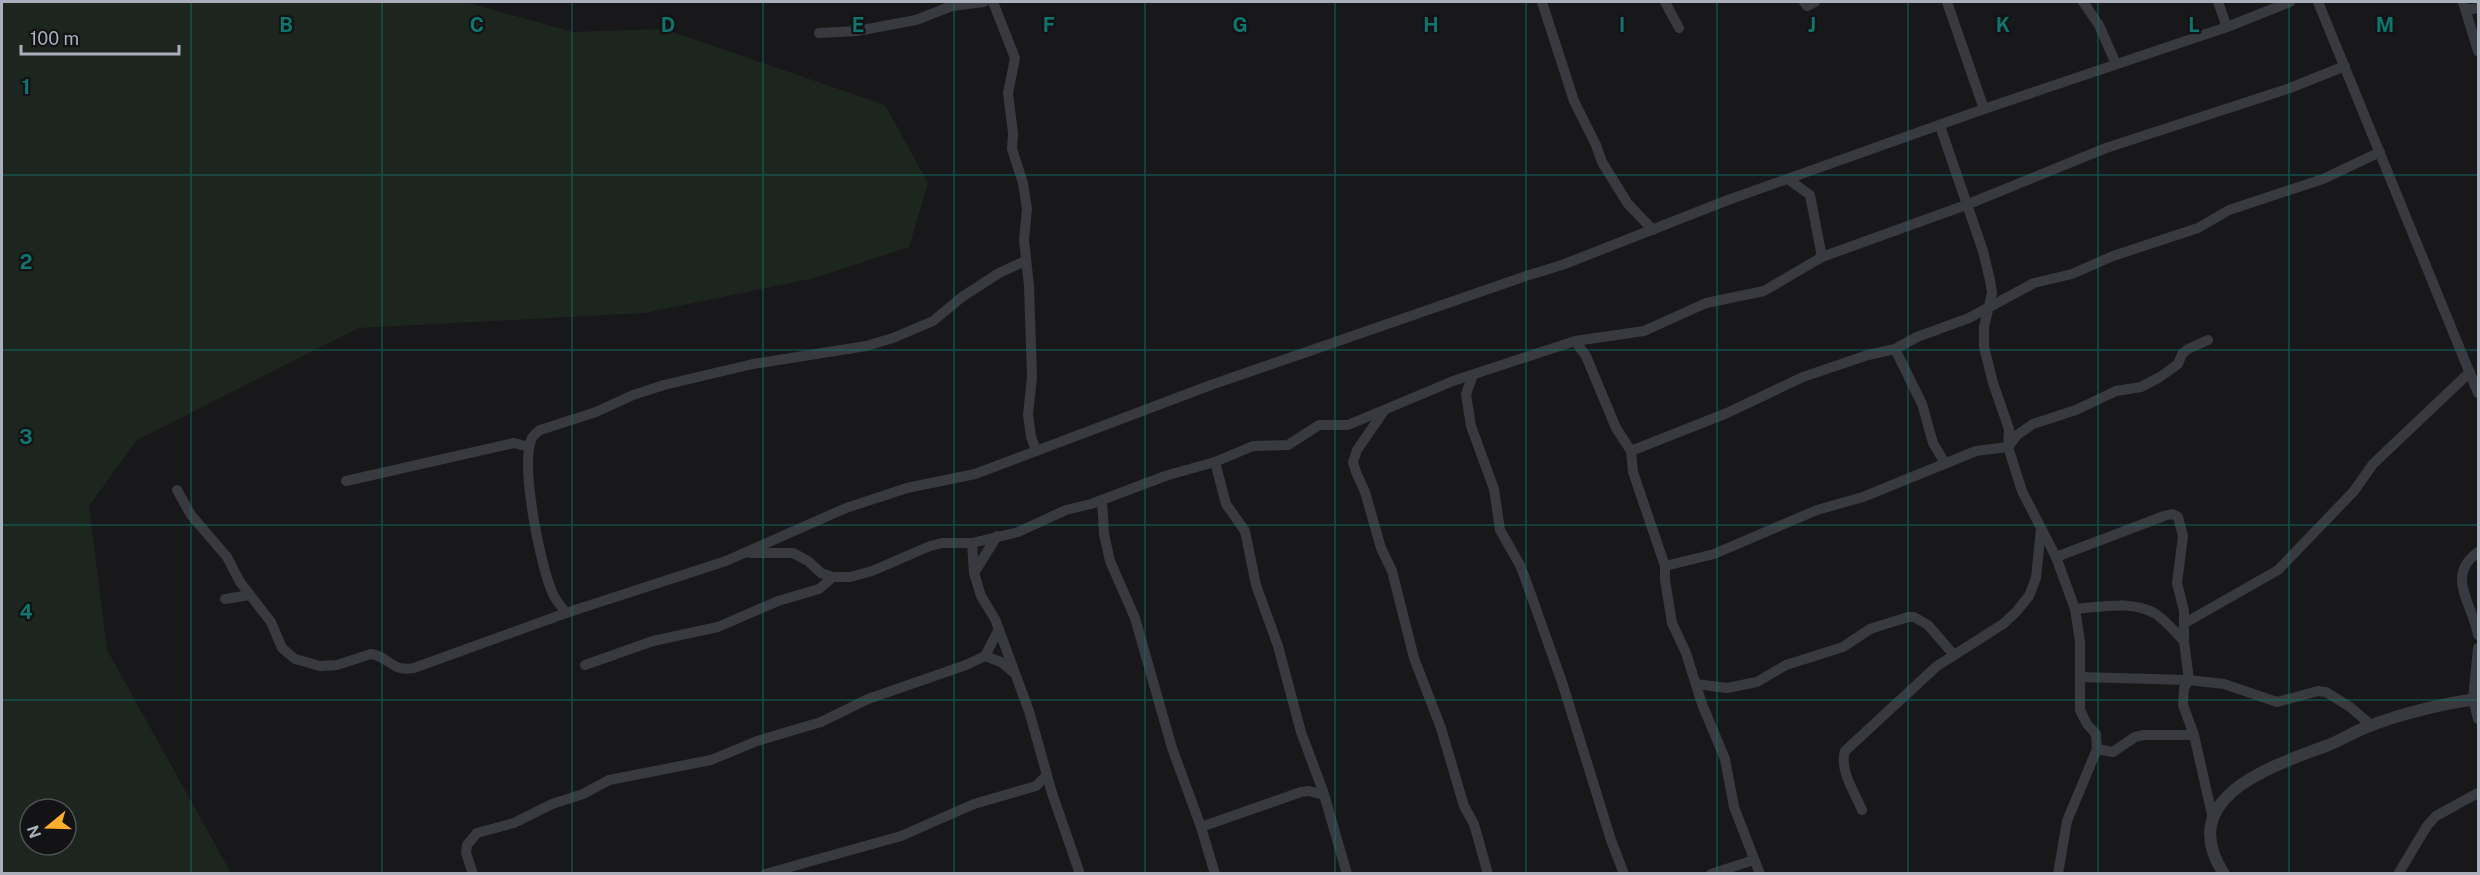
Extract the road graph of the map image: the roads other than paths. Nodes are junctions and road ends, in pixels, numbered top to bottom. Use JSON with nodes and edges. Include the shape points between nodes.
{"nodes":[{"id":1,"x":984,"y":2,"type":"edge"},
{"id":2,"x":993,"y":2,"type":"edge"},
{"id":3,"x":1542,"y":2,"type":"edge"},
{"id":4,"x":1665,"y":2,"type":"edge"},
{"id":5,"x":1804,"y":2,"type":"edge"},
{"id":6,"x":1815,"y":2,"type":"edge"},
{"id":7,"x":1947,"y":2,"type":"edge"},
{"id":8,"x":2083,"y":2,"type":"edge"},
{"id":9,"x":2218,"y":2,"type":"edge"},
{"id":10,"x":2290,"y":2,"type":"edge"},
{"id":11,"x":2318,"y":2,"type":"edge"},
{"id":12,"x":2464,"y":6,"type":"edge"},
{"id":13,"x":2478,"y":8,"type":"edge"},
{"id":14,"x":2228,"y":27,"type":"junction"},
{"id":15,"x":1679,"y":28,"type":"dead end"},
{"id":16,"x":819,"y":33,"type":"dead end"},
{"id":17,"x":2478,"y":51,"type":"edge"},
{"id":18,"x":2116,"y":64,"type":"junction"},
{"id":19,"x":2345,"y":66,"type":"junction"},
{"id":20,"x":1984,"y":109,"type":"junction"},
{"id":21,"x":1940,"y":126,"type":"junction"},
{"id":22,"x":2380,"y":152,"type":"junction"},
{"id":23,"x":1788,"y":179,"type":"junction"},
{"id":24,"x":1966,"y":205,"type":"junction"},
{"id":25,"x":1653,"y":230,"type":"junction"},
{"id":26,"x":1822,"y":257,"type":"junction"},
{"id":27,"x":1025,"y":261,"type":"junction"},
{"id":28,"x":1989,"y":306,"type":"junction"},
{"id":29,"x":1590,"y":338,"type":"junction"},
{"id":30,"x":2208,"y":340,"type":"dead end"},
{"id":31,"x":1575,"y":341,"type":"junction"},
{"id":32,"x":1896,"y":350,"type":"junction"},
{"id":33,"x":1586,"y":356,"type":"junction"},
{"id":34,"x":2470,"y":372,"type":"junction"},
{"id":35,"x":1473,"y":375,"type":"junction"},
{"id":36,"x":1453,"y":381,"type":"junction"},
{"id":37,"x":2478,"y":393,"type":"edge"},
{"id":38,"x":1466,"y":394,"type":"junction"},
{"id":39,"x":1385,"y":409,"type":"junction"},
{"id":40,"x":529,"y":447,"type":"junction"},
{"id":41,"x":2008,"y":447,"type":"junction"},
{"id":42,"x":1036,"y":450,"type":"junction"},
{"id":43,"x":1631,"y":450,"type":"junction"},
{"id":44,"x":1215,"y":462,"type":"junction"},
{"id":45,"x":1945,"y":463,"type":"junction"},
{"id":46,"x":346,"y":481,"type":"dead end"},
{"id":47,"x":177,"y":490,"type":"dead end"},
{"id":48,"x":1101,"y":500,"type":"junction"},
{"id":49,"x":2041,"y":528,"type":"junction"},
{"id":50,"x":996,"y":537,"type":"junction"},
{"id":51,"x":772,"y":540,"type":"junction"},
{"id":52,"x":972,"y":543,"type":"junction"},
{"id":53,"x":2478,"y":552,"type":"edge"},
{"id":54,"x":746,"y":553,"type":"junction"},
{"id":55,"x":771,"y":554,"type":"junction"},
{"id":56,"x":2056,"y":557,"type":"junction"},
{"id":57,"x":1665,"y":566,"type":"junction"},
{"id":58,"x":974,"y":573,"type":"junction"},
{"id":59,"x":833,"y":577,"type":"junction"},
{"id":60,"x":250,"y":595,"type":"junction"},
{"id":61,"x":225,"y":599,"type":"dead end"},
{"id":62,"x":2075,"y":609,"type":"junction"},
{"id":63,"x":566,"y":613,"type":"junction"},
{"id":64,"x":2185,"y":623,"type":"junction"},
{"id":65,"x":999,"y":629,"type":"junction"},
{"id":66,"x":2478,"y":635,"type":"edge"},
{"id":67,"x":2184,"y":641,"type":"junction"},
{"id":68,"x":2478,"y":648,"type":"edge"},
{"id":69,"x":1954,"y":655,"type":"junction"},
{"id":70,"x":984,"y":656,"type":"junction"},
{"id":71,"x":585,"y":665,"type":"dead end"},
{"id":72,"x":1014,"y":673,"type":"junction"},
{"id":73,"x":2080,"y":677,"type":"junction"},
{"id":74,"x":2189,"y":680,"type":"junction"},
{"id":75,"x":1696,"y":684,"type":"junction"},
{"id":76,"x":1716,"y":688,"type":"junction"},
{"id":77,"x":2476,"y":699,"type":"edge"},
{"id":78,"x":1702,"y":705,"type":"junction"},
{"id":79,"x":2478,"y":719,"type":"edge"},
{"id":80,"x":2371,"y":725,"type":"junction"},
{"id":81,"x":2194,"y":735,"type":"junction"},
{"id":82,"x":2097,"y":749,"type":"junction"},
{"id":83,"x":1047,"y":775,"type":"junction"},
{"id":84,"x":1036,"y":786,"type":"junction"},
{"id":85,"x":1052,"y":793,"type":"junction"},
{"id":86,"x":2478,"y":793,"type":"edge"},
{"id":87,"x":1324,"y":795,"type":"junction"},
{"id":88,"x":1862,"y":810,"type":"dead end"},
{"id":89,"x":2213,"y":819,"type":"junction"},
{"id":90,"x":1201,"y":827,"type":"junction"},
{"id":91,"x":1755,"y":860,"type":"junction"},
{"id":92,"x":473,"y":873,"type":"edge"},
{"id":93,"x":765,"y":873,"type":"edge"},
{"id":94,"x":1080,"y":873,"type":"edge"},
{"id":95,"x":1215,"y":873,"type":"edge"},
{"id":96,"x":1347,"y":873,"type":"edge"},
{"id":97,"x":1488,"y":873,"type":"edge"},
{"id":98,"x":1624,"y":873,"type":"edge"},
{"id":99,"x":1711,"y":873,"type":"edge"},
{"id":100,"x":1760,"y":873,"type":"edge"},
{"id":101,"x":2058,"y":873,"type":"edge"},
{"id":102,"x":2224,"y":873,"type":"edge"},
{"id":103,"x":2398,"y":873,"type":"edge"}],
"edges":[{"from":1,"to":16,"type":"street","via":[[952,6],[916,20],[857,31]]},
{"from":2,"to":27,"type":"street","via":[[1015,58],[1008,93],[1012,149],[1026,202]]},
{"from":3,"to":25,"type":"street","via":[[1574,101],[1602,162],[1628,204]]},
{"from":4,"to":15,"type":"street"},
{"from":5,"to":6,"type":"street","via":[[1807,6]]},
{"from":7,"to":20,"type":"street"},
{"from":8,"to":18,"type":"street"},
{"from":9,"to":14,"type":"street"},
{"from":10,"to":14,"type":"street"},
{"from":11,"to":19,"type":"street"},
{"from":12,"to":13,"type":"street"},
{"from":12,"to":17,"type":"street"},
{"from":14,"to":18,"type":"street"},
{"from":18,"to":20,"type":"street"},
{"from":19,"to":22,"type":"street"},
{"from":19,"to":24,"type":"street","via":[[2290,88],[2106,147]]},
{"from":20,"to":21,"type":"street"},
{"from":21,"to":23,"type":"street"},
{"from":21,"to":24,"type":"street"},
{"from":22,"to":28,"type":"street","via":[[2323,179],[2229,210],[2198,228],[2072,274],[2034,283]]},
{"from":22,"to":34,"type":"street"},
{"from":23,"to":25,"type":"street"},
{"from":23,"to":26,"type":"street","via":[[1809,195]]},
{"from":24,"to":26,"type":"street"},
{"from":24,"to":28,"type":"street","via":[[1990,280]]},
{"from":25,"to":42,"type":"street"},
{"from":26,"to":29,"type":"street","via":[[1764,291],[1706,303],[1644,331]]},
{"from":27,"to":40,"type":"street","via":[[990,279],[933,321],[893,338],[664,385],[540,430]]},
{"from":27,"to":42,"type":"street","via":[[1032,377],[1028,414]]},
{"from":28,"to":32,"type":"street"},
{"from":28,"to":41,"type":"street","via":[[1984,347],[2009,429]]},
{"from":29,"to":31,"type":"street"},
{"from":29,"to":33,"type":"street"},
{"from":30,"to":41,"type":"street","via":[[2188,349],[2178,364],[2160,377],[2033,424]]},
{"from":31,"to":33,"type":"street"},
{"from":31,"to":35,"type":"street"},
{"from":32,"to":43,"type":"street","via":[[1868,355],[1803,377],[1727,413]]},
{"from":32,"to":45,"type":"street","via":[[1916,389],[1933,443]]},
{"from":33,"to":43,"type":"street","via":[[1613,422]]},
{"from":34,"to":37,"type":"street"},
{"from":34,"to":64,"type":"street","via":[[2373,464],[2354,491],[2278,570]]},
{"from":35,"to":36,"type":"street"},
{"from":35,"to":38,"type":"street"},
{"from":36,"to":38,"type":"street"},
{"from":36,"to":39,"type":"street"},
{"from":38,"to":98,"type":"street","via":[[1471,426],[1494,489],[1500,530],[1525,578]]},
{"from":39,"to":44,"type":"street","via":[[1348,425],[1319,425],[1288,445],[1253,446]]},
{"from":39,"to":97,"type":"street","via":[[1353,462],[1392,570],[1414,658]]},
{"from":40,"to":46,"type":"street","via":[[514,443]]},
{"from":40,"to":63,"type":"street","via":[[530,491],[542,561],[552,592]]},
{"from":41,"to":45,"type":"street","via":[[1976,451]]},
{"from":41,"to":49,"type":"street","via":[[2022,491]]},
{"from":42,"to":51,"type":"street","via":[[975,474],[907,488],[846,508]]},
{"from":43,"to":57,"type":"street","via":[[1633,472]]},
{"from":44,"to":48,"type":"street"},
{"from":44,"to":87,"type":"street","via":[[1226,504],[1245,531],[1256,585]]},
{"from":45,"to":57,"type":"street","via":[[1863,497],[1817,510],[1714,554]]},
{"from":47,"to":60,"type":"street"},
{"from":48,"to":50,"type":"street"},
{"from":48,"to":90,"type":"street","via":[[1110,561],[1135,618],[1172,748]]},
{"from":49,"to":56,"type":"street"},
{"from":49,"to":69,"type":"street","via":[[2036,579],[2029,597],[2003,624]]},
{"from":50,"to":52,"type":"street"},
{"from":50,"to":58,"type":"street"},
{"from":51,"to":54,"type":"street"},
{"from":51,"to":55,"type":"street"},
{"from":52,"to":58,"type":"street"},
{"from":52,"to":59,"type":"street","via":[[942,543],[872,571]]},
{"from":53,"to":66,"type":"street","via":[[2463,567],[2461,579]]},
{"from":54,"to":55,"type":"street"},
{"from":54,"to":63,"type":"street"},
{"from":55,"to":59,"type":"street","via":[[792,553]]},
{"from":56,"to":62,"type":"street"},
{"from":56,"to":64,"type":"street","via":[[2172,514],[2182,529],[2177,583]]},
{"from":57,"to":75,"type":"street","via":[[1672,623]]},
{"from":58,"to":65,"type":"street","via":[[981,597]]},
{"from":59,"to":71,"type":"street","via":[[819,589],[778,601],[718,627],[653,641]]},
{"from":60,"to":61,"type":"street"},
{"from":60,"to":63,"type":"street","via":[[271,622],[282,648],[295,659],[320,666],[371,654],[396,668],[414,668]]},
{"from":62,"to":67,"type":"street","via":[[2117,605],[2146,610],[2157,615]]},
{"from":62,"to":73,"type":"street"},
{"from":64,"to":67,"type":"street"},
{"from":65,"to":70,"type":"street"},
{"from":65,"to":72,"type":"street"},
{"from":67,"to":74,"type":"street"},
{"from":68,"to":77,"type":"street"},
{"from":69,"to":76,"type":"street","via":[[1928,625],[1908,617],[1870,629],[1844,647],[1786,665],[1757,682]]},
{"from":69,"to":88,"type":"street","via":[[1845,751],[1844,767]]},
{"from":70,"to":72,"type":"street","via":[[1001,662]]},
{"from":70,"to":92,"type":"street","via":[[868,699],[821,722],[711,760],[618,777],[514,823],[477,833],[466,853]]},
{"from":72,"to":83,"type":"street"},
{"from":73,"to":74,"type":"street"},
{"from":73,"to":82,"type":"street","via":[[2080,710],[2096,734]]},
{"from":74,"to":80,"type":"street","via":[[2224,684],[2277,702],[2326,692]]},
{"from":74,"to":81,"type":"street","via":[[2183,705]]},
{"from":75,"to":76,"type":"street"},
{"from":75,"to":78,"type":"street"},
{"from":76,"to":78,"type":"street"},
{"from":77,"to":79,"type":"street"},
{"from":77,"to":80,"type":"street"},
{"from":78,"to":91,"type":"street","via":[[1725,759],[1734,807]]},
{"from":80,"to":89,"type":"street","via":[[2243,781]]},
{"from":81,"to":82,"type":"street","via":[[2144,735],[2113,752]]},
{"from":81,"to":89,"type":"street"},
{"from":82,"to":101,"type":"street","via":[[2067,821]]},
{"from":83,"to":84,"type":"street"},
{"from":83,"to":85,"type":"street"},
{"from":84,"to":85,"type":"street"},
{"from":84,"to":93,"type":"street","via":[[974,804],[901,836]]},
{"from":85,"to":94,"type":"street"},
{"from":86,"to":103,"type":"street","via":[[2436,816]]},
{"from":87,"to":90,"type":"street","via":[[1301,792]]},
{"from":87,"to":96,"type":"street"},
{"from":89,"to":102,"type":"street","via":[[2210,839],[2214,858]]},
{"from":90,"to":95,"type":"street"},
{"from":91,"to":99,"type":"street"},
{"from":91,"to":100,"type":"street"}]}
